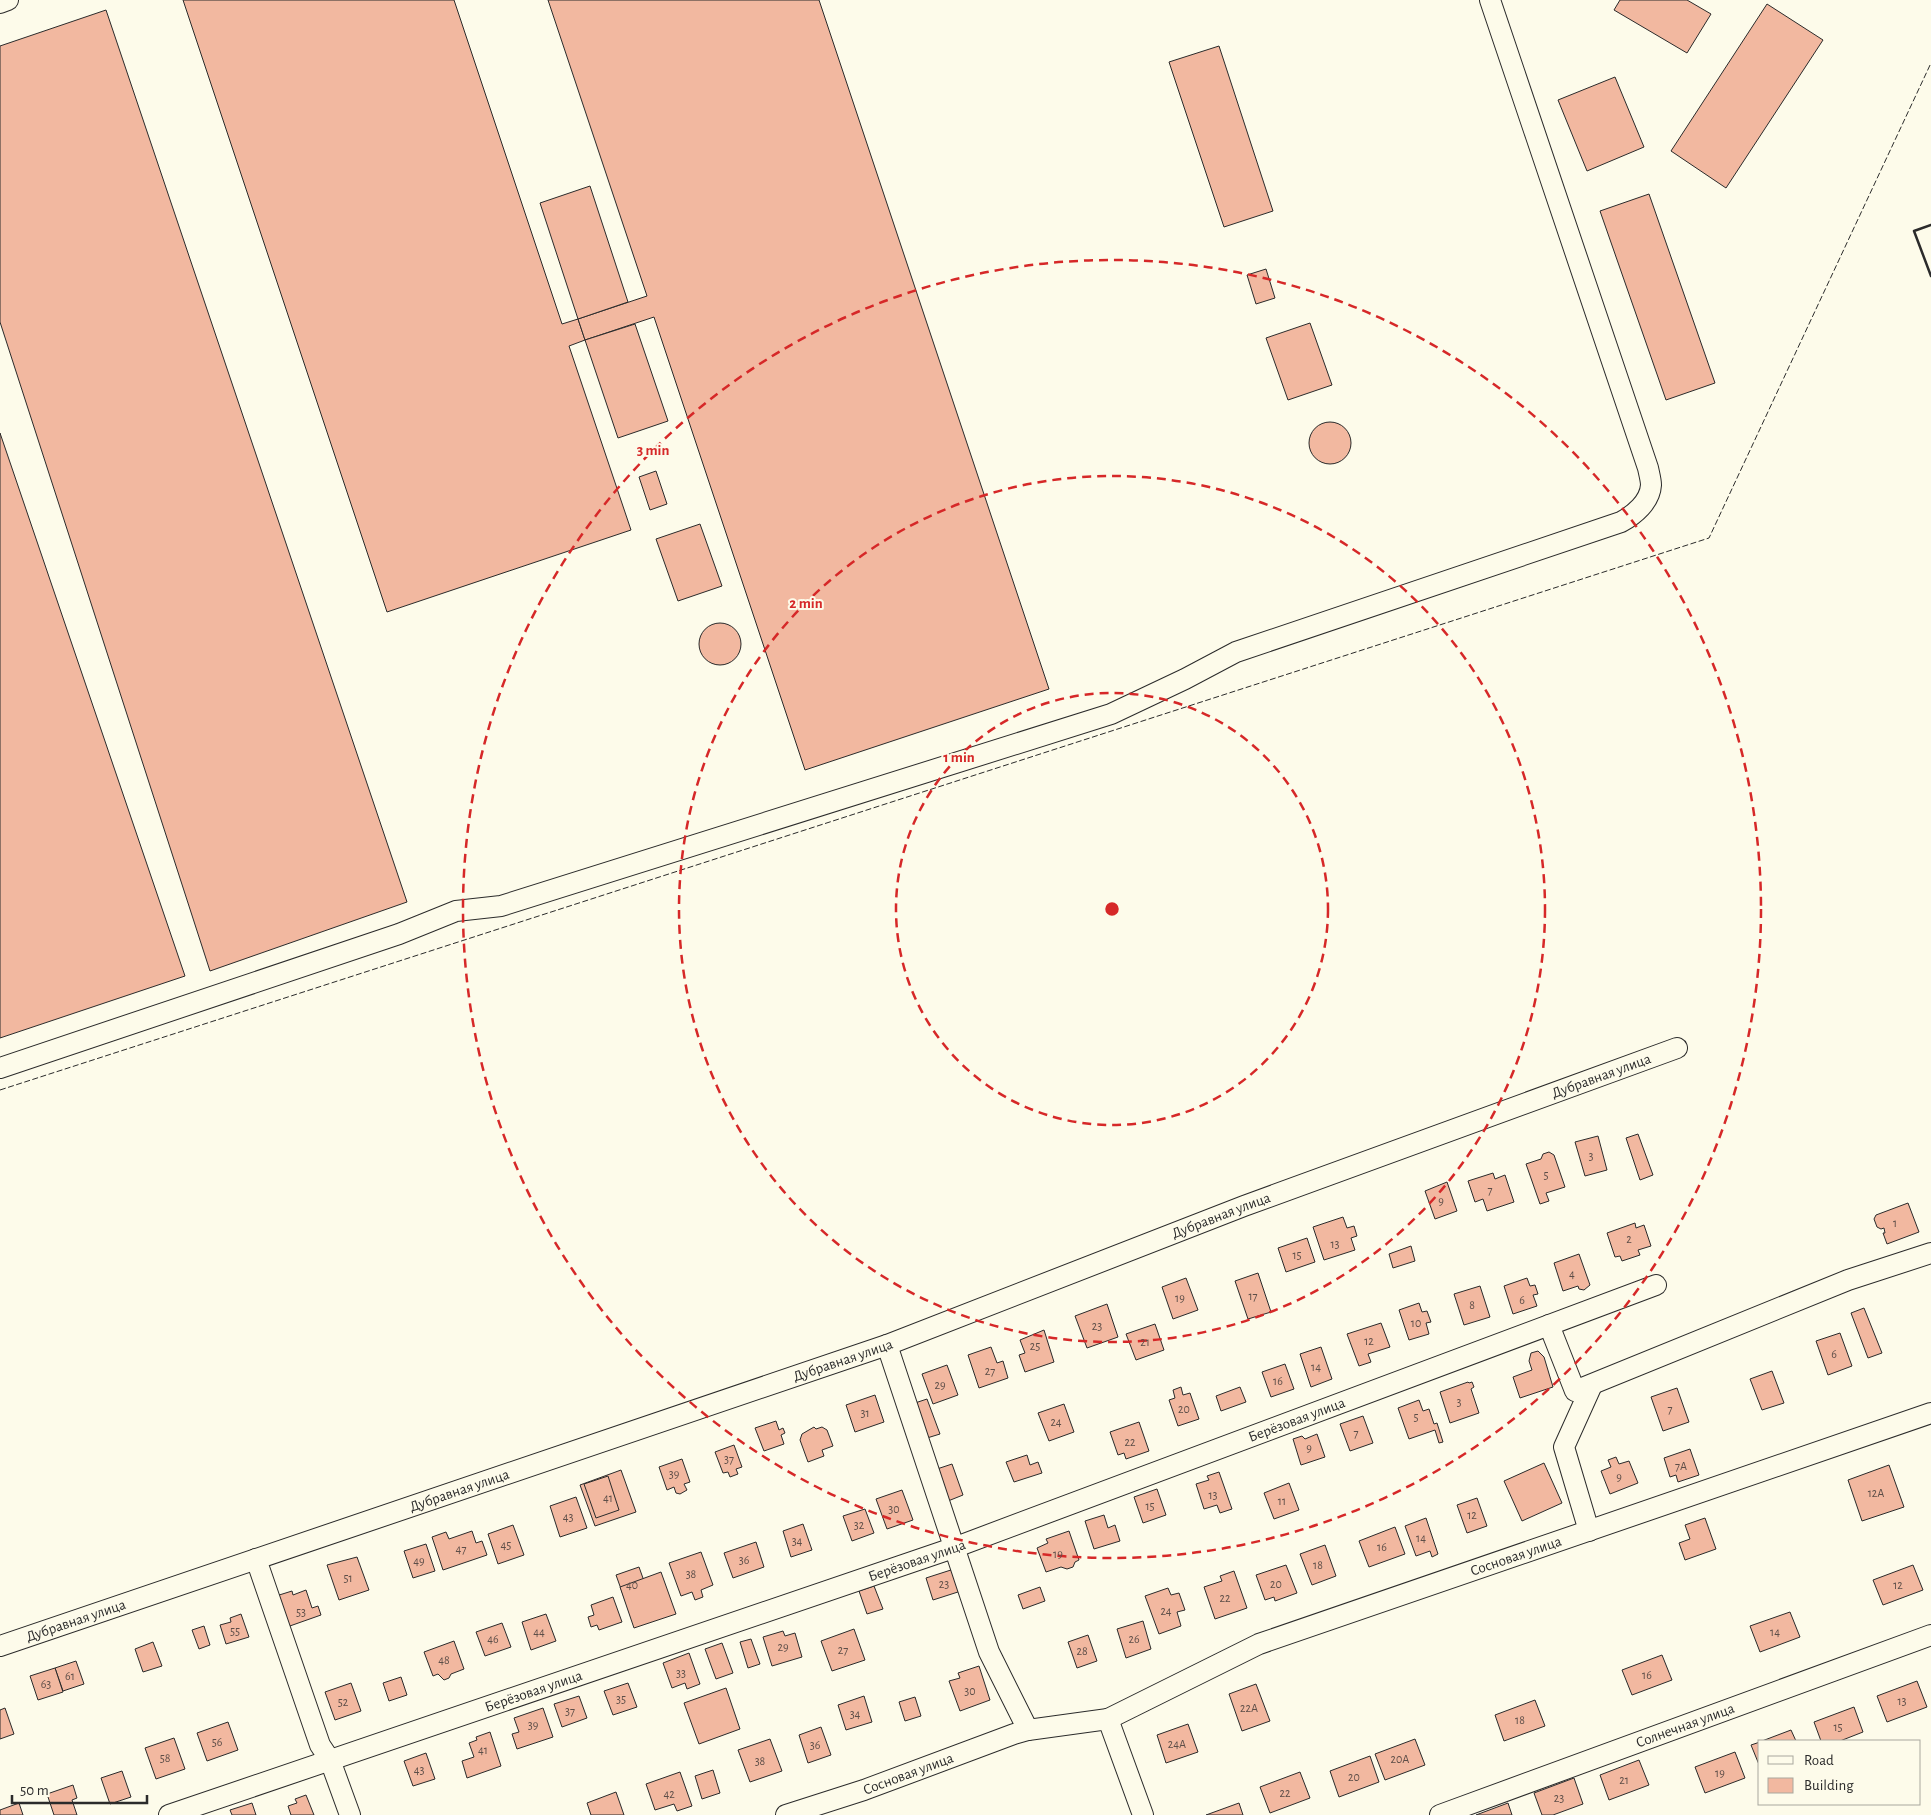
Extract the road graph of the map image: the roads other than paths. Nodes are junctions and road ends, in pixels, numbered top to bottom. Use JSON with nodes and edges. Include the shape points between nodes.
{"nodes":[{"id":1,"x":8,"y":0,"type":"edge"},
{"id":2,"x":1490,"y":0,"type":"edge"},
{"id":3,"x":0,"y":3,"type":"edge"},
{"id":4,"x":1677,"y":1048,"type":"dead end"},
{"id":5,"x":0,"y":1068,"type":"edge"},
{"id":6,"x":1931,"y":1253,"type":"edge"},
{"id":7,"x":1656,"y":1285,"type":"dead end"},
{"id":8,"x":1549,"y":1325,"type":"junction"},
{"id":9,"x":887,"y":1344,"type":"junction"},
{"id":10,"x":1584,"y":1388,"type":"junction"},
{"id":11,"x":1931,"y":1413,"type":"edge"},
{"id":12,"x":1589,"y":1531,"type":"junction"},
{"id":13,"x":956,"y":1546,"type":"junction"},
{"id":14,"x":256,"y":1559,"type":"junction"},
{"id":15,"x":1931,"y":1635,"type":"edge"},
{"id":16,"x":0,"y":1646,"type":"edge"},
{"id":17,"x":1108,"y":1719,"type":"junction"},
{"id":18,"x":1028,"y":1730,"type":"junction"},
{"id":19,"x":330,"y":1760,"type":"junction"},
{"id":20,"x":169,"y":1815,"type":"edge"},
{"id":21,"x":350,"y":1815,"type":"edge"},
{"id":22,"x":786,"y":1815,"type":"edge"},
{"id":23,"x":1143,"y":1815,"type":"edge"},
{"id":24,"x":1440,"y":1815,"type":"edge"}],
"edges":[{"from":1,"to":3,"type":"street"},
{"from":2,"to":5,"type":"street","via":[[1648,468],[1651,485],[1635,515],[1236,652],[1110,714],[502,906],[456,911],[399,934]]},
{"from":4,"to":9,"type":"street","name":"Дубравная улица","via":[[1244,1206]]},
{"from":6,"to":10,"type":"street","via":[[1848,1280]]},
{"from":7,"to":8,"type":"street","name":"Берёзовая улица"},
{"from":8,"to":10,"type":"street"},
{"from":8,"to":13,"type":"street","name":"Берёзовая улица"},
{"from":9,"to":13,"type":"street"},
{"from":9,"to":14,"type":"street","name":"Дубравная улица"},
{"from":10,"to":12,"type":"street","via":[[1564,1447]]},
{"from":11,"to":12,"type":"street","name":"Сосновая улица"},
{"from":12,"to":17,"type":"street","name":"Сосновая улица","via":[[1259,1644]]},
{"from":13,"to":18,"type":"street","via":[[989,1652]]},
{"from":13,"to":19,"type":"street","name":"Берёзовая улица"},
{"from":14,"to":16,"type":"street","name":"Дубравная улица"},
{"from":14,"to":19,"type":"street","via":[[320,1744]]},
{"from":15,"to":24,"type":"street","name":"Солнечная улица"},
{"from":17,"to":18,"type":"street","name":"Сосновая улица"},
{"from":17,"to":23,"type":"street"},
{"from":18,"to":22,"type":"street","name":"Сосновая улица"},
{"from":19,"to":20,"type":"street","name":"Берёзовая улица"},
{"from":19,"to":21,"type":"street"}]}
